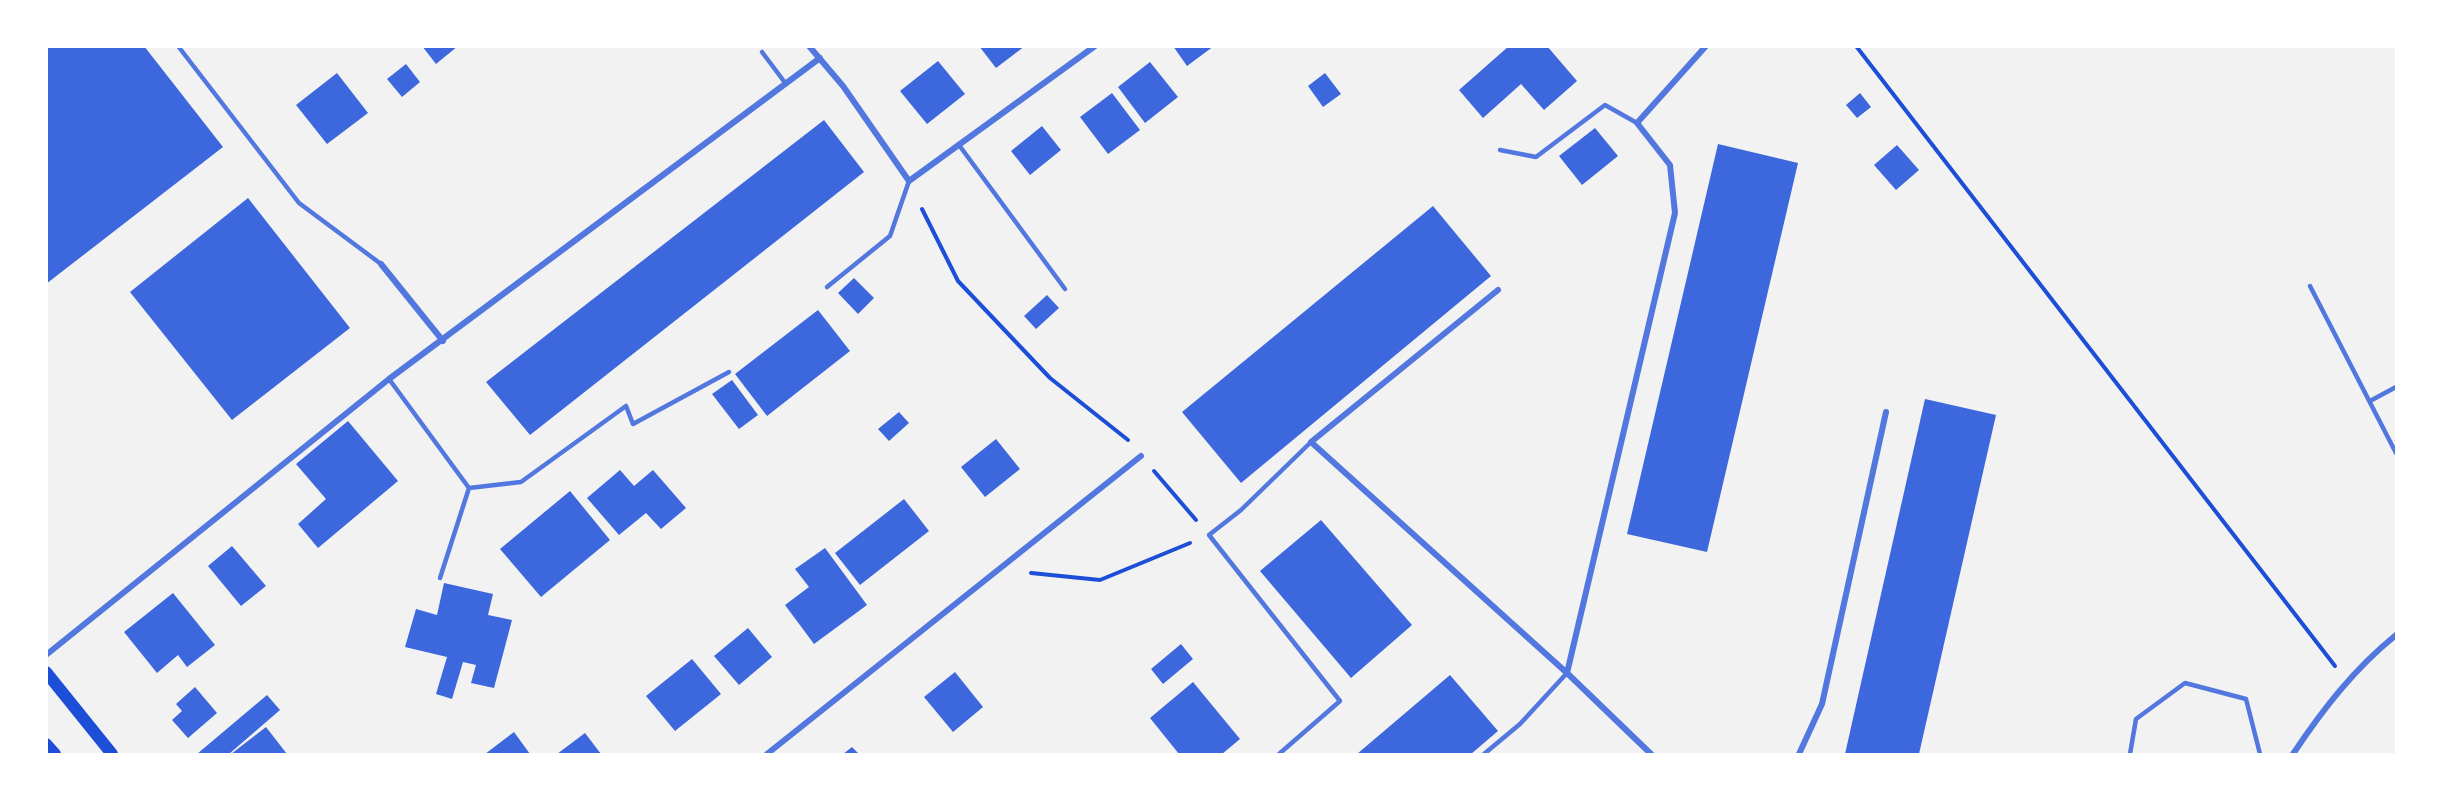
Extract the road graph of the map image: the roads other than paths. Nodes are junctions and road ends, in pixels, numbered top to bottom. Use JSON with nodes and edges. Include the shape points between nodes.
{"nodes":[{"id":1,"x":178,"y":46,"type":"edge"},
{"id":2,"x":809,"y":46,"type":"edge"},
{"id":3,"x":1095,"y":46,"type":"edge"},
{"id":4,"x":1706,"y":46,"type":"edge"},
{"id":5,"x":762,"y":52,"type":"dead end"},
{"id":6,"x":820,"y":58,"type":"junction"},
{"id":7,"x":786,"y":84,"type":"junction"},
{"id":8,"x":1637,"y":123,"type":"junction"},
{"id":9,"x":959,"y":145,"type":"junction"},
{"id":10,"x":1500,"y":150,"type":"dead end"},
{"id":11,"x":909,"y":181,"type":"junction"},
{"id":12,"x":381,"y":264,"type":"joint"},
{"id":13,"x":2310,"y":286,"type":"dead end"},
{"id":14,"x":827,"y":287,"type":"dead end"},
{"id":15,"x":1065,"y":289,"type":"dead end"},
{"id":16,"x":1498,"y":290,"type":"dead end"},
{"id":17,"x":443,"y":341,"type":"junction"},
{"id":18,"x":729,"y":372,"type":"dead end"},
{"id":19,"x":390,"y":379,"type":"junction"},
{"id":20,"x":2397,"y":387,"type":"edge"},
{"id":21,"x":2370,"y":401,"type":"junction"},
{"id":22,"x":1886,"y":412,"type":"dead end"},
{"id":23,"x":1311,"y":442,"type":"junction"},
{"id":24,"x":2397,"y":453,"type":"edge"},
{"id":25,"x":1141,"y":456,"type":"road end"},
{"id":26,"x":469,"y":488,"type":"junction"},
{"id":27,"x":440,"y":578,"type":"dead end"},
{"id":28,"x":2397,"y":634,"type":"edge"},
{"id":29,"x":46,"y":655,"type":"edge"},
{"id":30,"x":46,"y":672,"type":"edge"},
{"id":31,"x":1567,"y":673,"type":"junction"},
{"id":32,"x":46,"y":744,"type":"edge"},
{"id":33,"x":55,"y":754,"type":"edge"},
{"id":34,"x":112,"y":754,"type":"edge"},
{"id":35,"x":767,"y":754,"type":"edge"},
{"id":36,"x":1279,"y":754,"type":"edge"},
{"id":37,"x":1484,"y":754,"type":"edge"},
{"id":38,"x":1652,"y":754,"type":"edge"},
{"id":39,"x":1799,"y":754,"type":"edge"},
{"id":40,"x":2130,"y":754,"type":"edge"},
{"id":41,"x":2260,"y":754,"type":"edge"},
{"id":42,"x":2293,"y":754,"type":"edge"}],
"edges":[{"from":1,"to":12,"type":"lane","via":[[298,202]]},
{"from":2,"to":6,"type":"street"},
{"from":3,"to":9,"type":"street"},
{"from":4,"to":8,"type":"street"},
{"from":5,"to":7,"type":"lane"},
{"from":6,"to":7,"type":"street"},
{"from":6,"to":11,"type":"street"},
{"from":7,"to":17,"type":"street"},
{"from":8,"to":10,"type":"lane","via":[[1605,105],[1536,157]]},
{"from":8,"to":31,"type":"street","via":[[1670,165],[1675,213]]},
{"from":9,"to":11,"type":"street"},
{"from":9,"to":15,"type":"lane"},
{"from":11,"to":14,"type":"lane","via":[[890,236]]},
{"from":12,"to":17,"type":"street"},
{"from":13,"to":21,"type":"lane"},
{"from":16,"to":23,"type":"street"},
{"from":17,"to":19,"type":"street"},
{"from":18,"to":26,"type":"lane","via":[[633,424],[626,406],[520,482]]},
{"from":19,"to":26,"type":"lane"},
{"from":19,"to":29,"type":"street"},
{"from":20,"to":21,"type":"lane"},
{"from":21,"to":24,"type":"lane"},
{"from":22,"to":39,"type":"street","via":[[1822,704]]},
{"from":23,"to":31,"type":"street"},
{"from":23,"to":36,"type":"lane","via":[[1241,510],[1209,535],[1340,701]]},
{"from":25,"to":35,"type":"street"},
{"from":26,"to":27,"type":"lane"},
{"from":28,"to":42,"type":"street","via":[[2346,681]]},
{"from":30,"to":34,"type":"main road"},
{"from":31,"to":37,"type":"lane","via":[[1520,724]]},
{"from":31,"to":38,"type":"street"},
{"from":32,"to":33,"type":"main road"},
{"from":40,"to":41,"type":"lane","via":[[2136,719],[2185,683],[2247,699]]}]}
